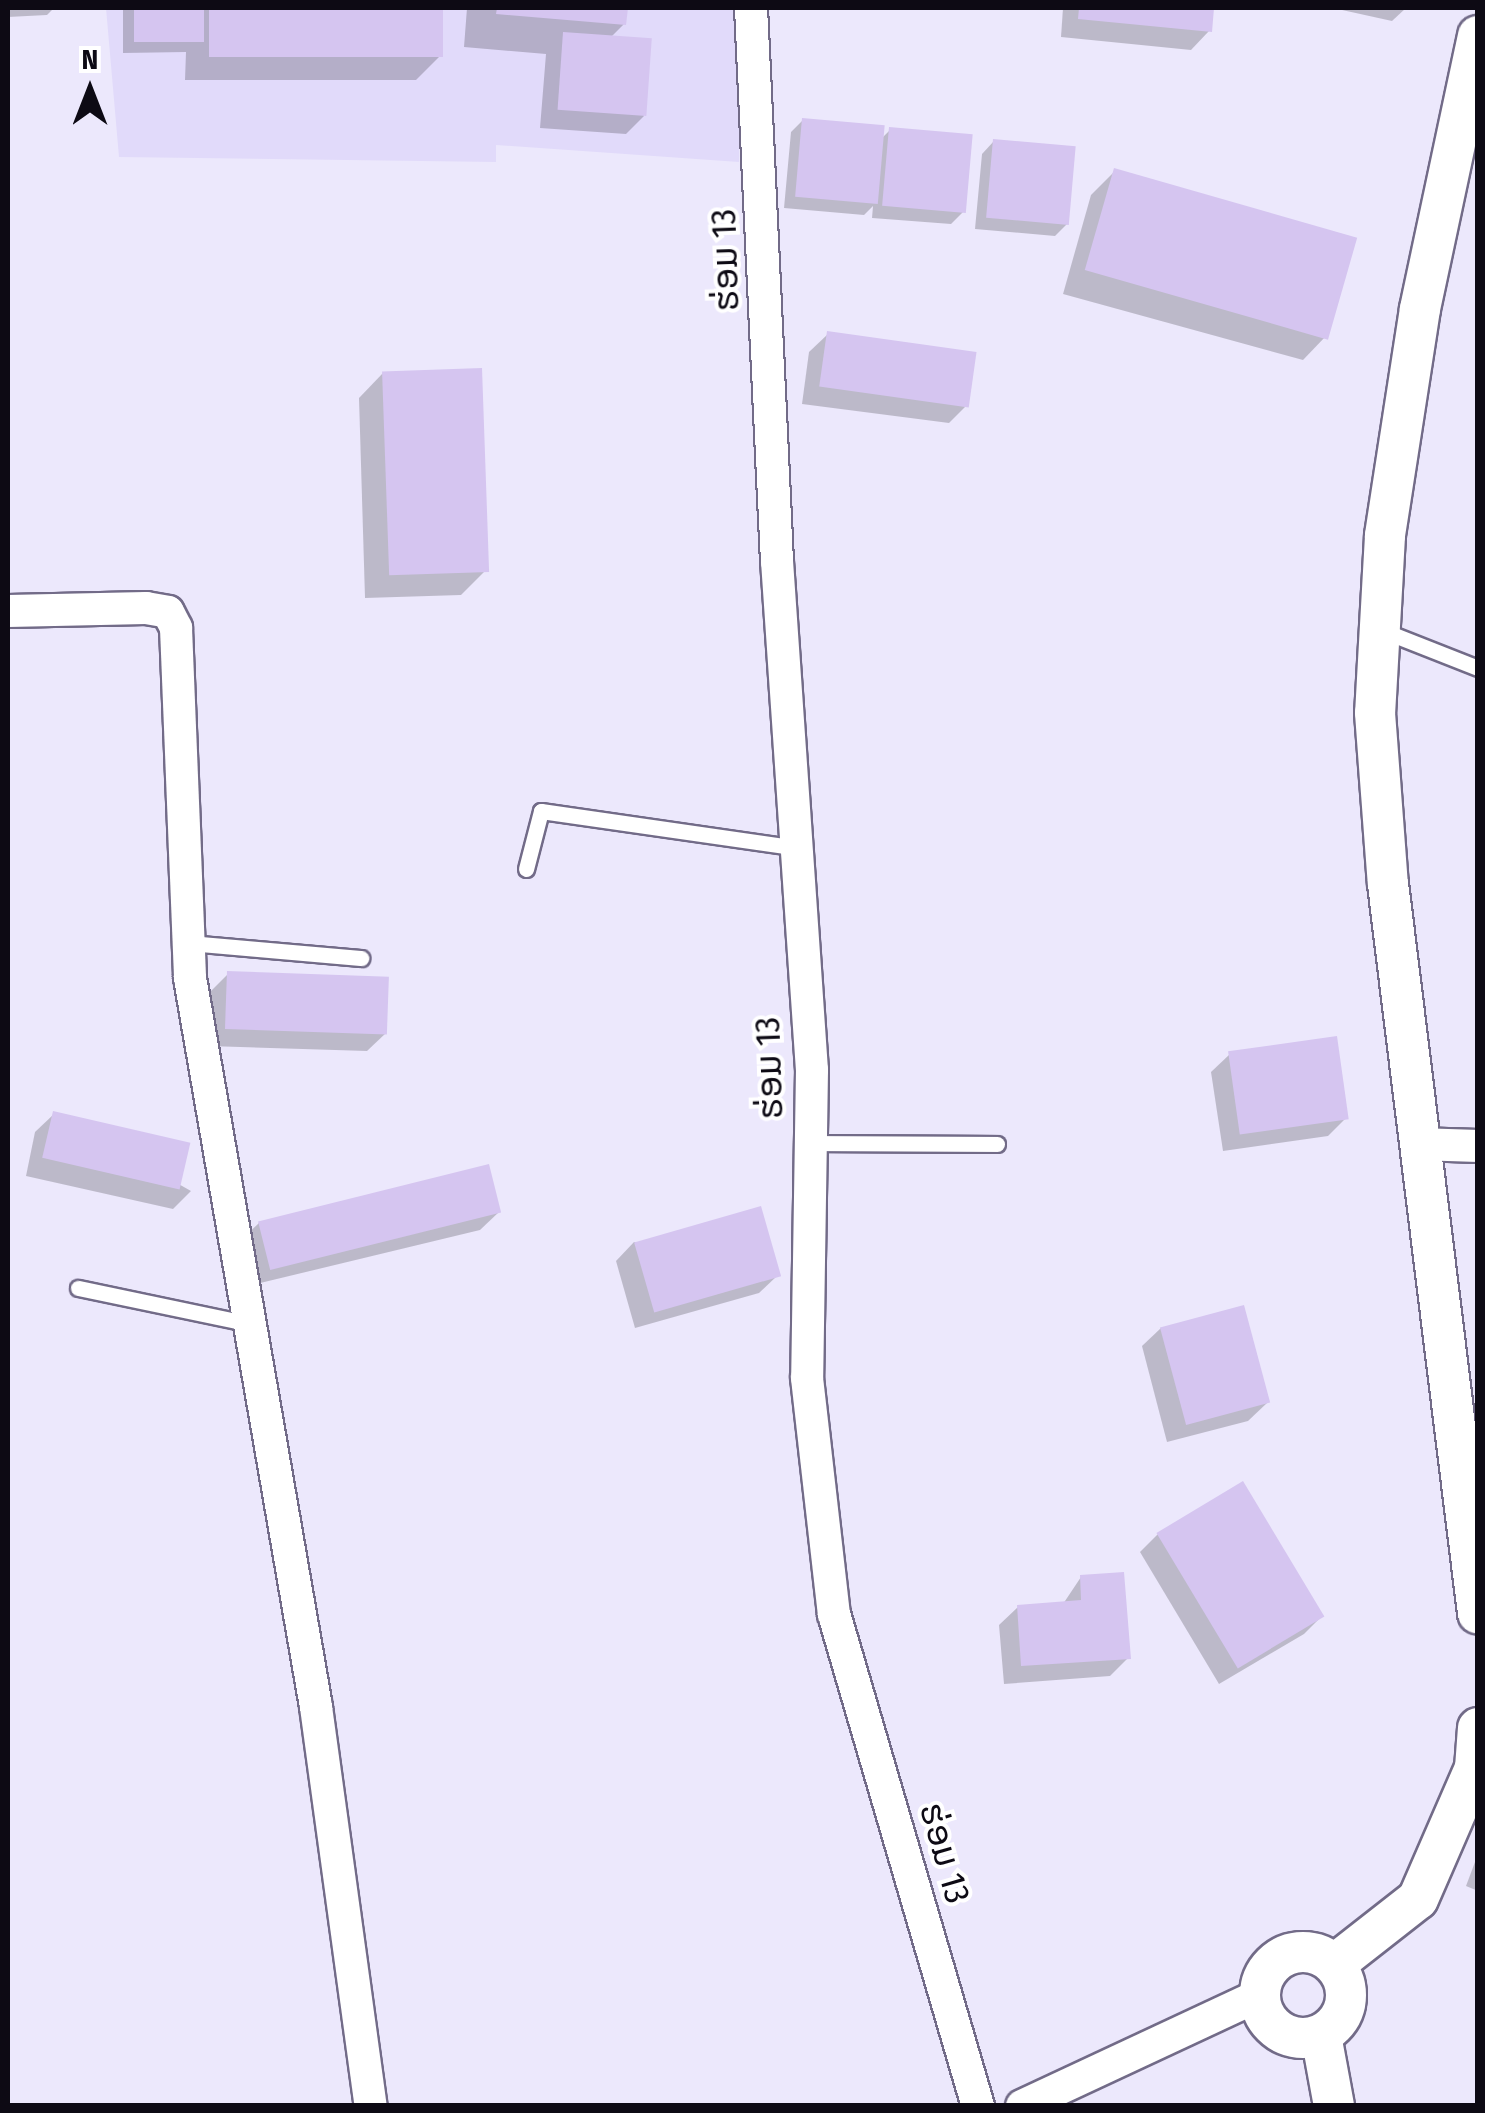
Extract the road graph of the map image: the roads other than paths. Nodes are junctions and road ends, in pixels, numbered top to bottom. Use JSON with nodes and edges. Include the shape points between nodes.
{"nodes":[{"id":1,"x":751,"y":8,"type":"edge"},
{"id":2,"x":1478,"y":36,"type":"edge"},
{"id":3,"x":8,"y":612,"type":"edge"},
{"id":4,"x":1380,"y":629,"type":"junction"},
{"id":5,"x":1478,"y":668,"type":"edge"},
{"id":6,"x":796,"y":848,"type":"junction"},
{"id":7,"x":526,"y":869,"type":"dead end"},
{"id":8,"x":188,"y":943,"type":"junction"},
{"id":9,"x":361,"y":958,"type":"dead end"},
{"id":10,"x":811,"y":1143,"type":"junction"},
{"id":11,"x":997,"y":1144,"type":"dead end"},
{"id":12,"x":1418,"y":1144,"type":"junction"},
{"id":13,"x":1478,"y":1146,"type":"edge"},
{"id":14,"x":78,"y":1288,"type":"dead end"},
{"id":15,"x":250,"y":1324,"type":"junction"},
{"id":16,"x":1471,"y":1487,"type":"edge"},
{"id":17,"x":1478,"y":1613,"type":"edge"},
{"id":18,"x":1478,"y":1728,"type":"edge"},
{"id":19,"x":1335,"y":1964,"type":"junction"},
{"id":20,"x":1260,"y":1995,"type":"junction"},
{"id":21,"x":1321,"y":2035,"type":"junction"},
{"id":22,"x":371,"y":2106,"type":"edge"},
{"id":23,"x":978,"y":2106,"type":"edge"},
{"id":24,"x":1022,"y":2106,"type":"edge"},
{"id":25,"x":1334,"y":2106,"type":"edge"}],
"edges":[{"from":1,"to":6,"type":"street","name":"ຮ່ອມ 13"},
{"from":2,"to":4,"type":"street","via":[[1420,309],[1385,536]]},
{"from":3,"to":8,"type":"street","via":[[168,612],[176,628]]},
{"from":4,"to":5,"type":"lane"},
{"from":4,"to":12,"type":"street","via":[[1377,732]]},
{"from":6,"to":7,"type":"lane","via":[[541,811]]},
{"from":6,"to":10,"type":"street","name":"ຮ່ອມ 13"},
{"from":8,"to":9,"type":"lane"},
{"from":8,"to":15,"type":"street"},
{"from":10,"to":11,"type":"lane"},
{"from":10,"to":23,"type":"street","name":"ຮ່ອມ 13","via":[[807,1378],[834,1614]]},
{"from":12,"to":13,"type":"street"},
{"from":12,"to":16,"type":"street"},
{"from":14,"to":15,"type":"lane"},
{"from":15,"to":22,"type":"street","via":[[316,1707]]},
{"from":16,"to":17,"type":"street"},
{"from":18,"to":19,"type":"street","via":[[1475,1768],[1418,1899]]},
{"from":19,"to":20,"type":"street","via":[[1320,1955],[1286,1955],[1263,1978]]},
{"from":19,"to":21,"type":"street","via":[[1347,1995],[1335,2026]]},
{"from":20,"to":21,"type":"street","via":[[1273,2026],[1304,2038]]},
{"from":20,"to":24,"type":"street"},
{"from":21,"to":25,"type":"street"}]}
